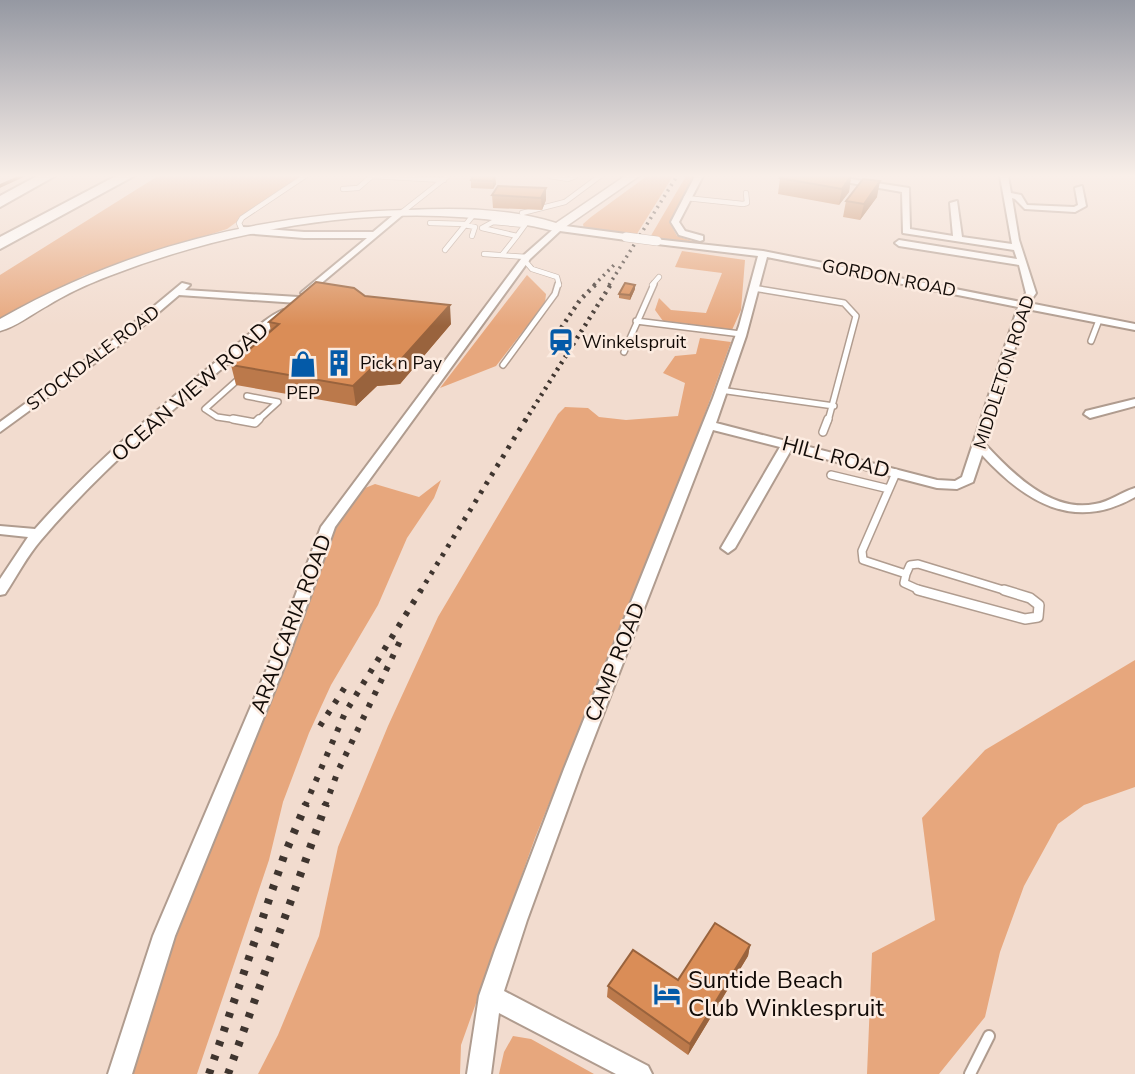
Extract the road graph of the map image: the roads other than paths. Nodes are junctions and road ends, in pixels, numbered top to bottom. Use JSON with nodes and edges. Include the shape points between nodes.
{"nodes":[{"id":1,"x":34,"y":226,"type":"edge"},
{"id":2,"x":240,"y":226,"type":"edge"},
{"id":3,"x":267,"y":226,"type":"edge"},
{"id":4,"x":384,"y":226,"type":"edge"},
{"id":5,"x":464,"y":226,"type":"edge"},
{"id":6,"x":471,"y":226,"type":"edge"},
{"id":7,"x":482,"y":226,"type":"edge"},
{"id":8,"x":523,"y":226,"type":"edge"},
{"id":9,"x":552,"y":226,"type":"edge"},
{"id":10,"x":561,"y":226,"type":"edge"},
{"id":11,"x":677,"y":226,"type":"edge"},
{"id":12,"x":905,"y":226,"type":"edge"},
{"id":13,"x":957,"y":226,"type":"edge"},
{"id":14,"x":1013,"y":226,"type":"edge"},
{"id":15,"x":558,"y":228,"type":"junction"},
{"id":16,"x":242,"y":230,"type":"junction"},
{"id":17,"x":373,"y":235,"type":"junction"},
{"id":18,"x":472,"y":236,"type":"dead end"},
{"id":19,"x":519,"y":236,"type":"junction"},
{"id":20,"x":958,"y":239,"type":"junction"},
{"id":21,"x":898,"y":243,"type":"dead end"},
{"id":22,"x":0,"y":244,"type":"edge"},
{"id":23,"x":716,"y":247,"type":"junction"},
{"id":24,"x":1018,"y":248,"type":"junction"},
{"id":25,"x":444,"y":250,"type":"dead end"},
{"id":26,"x":484,"y":254,"type":"dead end"},
{"id":27,"x":763,"y":254,"type":"junction"},
{"id":28,"x":502,"y":255,"type":"junction"},
{"id":29,"x":527,"y":257,"type":"junction"},
{"id":30,"x":1023,"y":263,"type":"junction"},
{"id":31,"x":659,"y":277,"type":"dead end"},
{"id":32,"x":753,"y":288,"type":"junction"},
{"id":33,"x":298,"y":300,"type":"junction"},
{"id":34,"x":1024,"y":304,"type":"junction"},
{"id":35,"x":1100,"y":320,"type":"junction"},
{"id":36,"x":636,"y":321,"type":"junction"},
{"id":37,"x":0,"y":326,"type":"edge"},
{"id":38,"x":1135,"y":327,"type":"edge"},
{"id":39,"x":741,"y":334,"type":"junction"},
{"id":40,"x":1091,"y":341,"type":"dead end"},
{"id":41,"x":624,"y":352,"type":"dead end"},
{"id":42,"x":503,"y":365,"type":"dead end"},
{"id":43,"x":247,"y":371,"type":"edge"},
{"id":44,"x":720,"y":390,"type":"junction"},
{"id":45,"x":247,"y":396,"type":"dead end"},
{"id":46,"x":1135,"y":402,"type":"edge"},
{"id":47,"x":834,"y":406,"type":"junction"},
{"id":48,"x":1090,"y":414,"type":"dead end"},
{"id":49,"x":709,"y":425,"type":"junction"},
{"id":50,"x":0,"y":428,"type":"edge"},
{"id":51,"x":823,"y":432,"type":"dead end"},
{"id":52,"x":788,"y":444,"type":"junction"},
{"id":53,"x":980,"y":445,"type":"junction"},
{"id":54,"x":896,"y":473,"type":"junction"},
{"id":55,"x":831,"y":475,"type":"dead end"},
{"id":56,"x":963,"y":483,"type":"joint"},
{"id":57,"x":889,"y":489,"type":"junction"},
{"id":58,"x":1135,"y":492,"type":"edge"},
{"id":59,"x":0,"y":530,"type":"edge"},
{"id":60,"x":38,"y":534,"type":"junction"},
{"id":61,"x":728,"y":548,"type":"dead end"},
{"id":62,"x":906,"y":574,"type":"junction"},
{"id":63,"x":0,"y":590,"type":"edge"},
{"id":64,"x":490,"y":996,"type":"junction"},
{"id":65,"x":989,"y":1036,"type":"dead end"},
{"id":66,"x":120,"y":1074,"type":"edge"},
{"id":67,"x":479,"y":1074,"type":"edge"},
{"id":68,"x":640,"y":1074,"type":"edge"},
{"id":69,"x":970,"y":1074,"type":"edge"}],
"edges":[{"from":1,"to":22,"type":"highway"},
{"from":2,"to":16,"type":"lane"},
{"from":3,"to":16,"type":"main road"},
{"from":4,"to":17,"type":"street","name":"OCEAN VIEW ROAD"},
{"from":5,"to":25,"type":"lane"},
{"from":6,"to":18,"type":"lane","via":[[475,227]]},
{"from":7,"to":19,"type":"lane","via":[[488,232]]},
{"from":8,"to":19,"type":"lane"},
{"from":9,"to":15,"type":"main road"},
{"from":10,"to":15,"type":"main road"},
{"from":11,"to":23,"type":"street"},
{"from":12,"to":20,"type":"street","via":[[905,230]]},
{"from":13,"to":20,"type":"street"},
{"from":14,"to":24,"type":"street","name":"MIDDLETON ROAD"},
{"from":15,"to":23,"type":"street","name":"GORDON ROAD","bridge":true},
{"from":15,"to":29,"type":"street","name":"ARAUCARIA ROAD"},
{"from":16,"to":17,"type":"street"},
{"from":16,"to":37,"type":"main road","via":[[123,262]]},
{"from":17,"to":33,"type":"street","name":"OCEAN VIEW ROAD"},
{"from":19,"to":28,"type":"lane"},
{"from":20,"to":24,"type":"street"},
{"from":21,"to":30,"type":"street"},
{"from":23,"to":27,"type":"street","name":"GORDON ROAD"},
{"from":24,"to":30,"type":"street","name":"MIDDLETON ROAD"},
{"from":26,"to":28,"type":"lane"},
{"from":27,"to":32,"type":"street","name":"CAMP ROAD"},
{"from":27,"to":34,"type":"street","name":"GORDON ROAD"},
{"from":28,"to":29,"type":"lane"},
{"from":29,"to":42,"type":"lane","via":[[532,268],[557,277],[559,286]]},
{"from":29,"to":66,"type":"street","name":"ARAUCARIA ROAD","via":[[328,527],[283,650],[164,936]]},
{"from":30,"to":34,"type":"street","name":"MIDDLETON ROAD","via":[[1031,287]]},
{"from":31,"to":36,"type":"lane"},
{"from":32,"to":39,"type":"street","name":"CAMP ROAD"},
{"from":32,"to":47,"type":"lane","via":[[838,302],[854,310],[857,320]]},
{"from":33,"to":50,"type":"street","name":"STOCKDALE ROAD","via":[[181,289],[121,340]]},
{"from":33,"to":60,"type":"street","name":"OCEAN VIEW ROAD","via":[[250,347],[93,477]]},
{"from":34,"to":35,"type":"street","name":"GORDON ROAD"},
{"from":34,"to":53,"type":"street","name":"MIDDLETON ROAD"},
{"from":35,"to":38,"type":"street","name":"GORDON ROAD"},
{"from":35,"to":40,"type":"lane"},
{"from":36,"to":39,"type":"lane"},
{"from":36,"to":41,"type":"lane"},
{"from":39,"to":44,"type":"street","name":"CAMP ROAD"},
{"from":43,"to":45,"type":"lane","via":[[205,409],[217,417],[255,423],[278,402]]},
{"from":44,"to":47,"type":"lane"},
{"from":44,"to":49,"type":"street","name":"CAMP ROAD"},
{"from":46,"to":48,"type":"street"},
{"from":47,"to":51,"type":"lane"},
{"from":49,"to":52,"type":"street","name":"HILL ROAD"},
{"from":49,"to":64,"type":"street","name":"CAMP ROAD","via":[[569,778]]},
{"from":52,"to":54,"type":"street","name":"HILL ROAD"},
{"from":52,"to":61,"type":"street"},
{"from":53,"to":56,"type":"street","name":"MIDDLETON ROAD","via":[[971,475]]},
{"from":53,"to":58,"type":"street","via":[[1012,480],[1063,506],[1103,510]]},
{"from":54,"to":56,"type":"street","name":"HILL ROAD","via":[[945,485]]},
{"from":54,"to":57,"type":"lane"},
{"from":55,"to":57,"type":"lane"},
{"from":57,"to":62,"type":"lane","via":[[861,556]]},
{"from":59,"to":60,"type":"street"},
{"from":60,"to":63,"type":"street","name":"OCEAN VIEW ROAD"},
{"from":62,"to":62,"type":"lane","via":[[910,565],[916,564],[1030,598],[1039,605],[1038,617],[1025,619],[910,588],[904,583]]},
{"from":64,"to":67,"type":"street","name":"CAMP ROAD"},
{"from":64,"to":68,"type":"street"},
{"from":65,"to":69,"type":"lane"}]}
